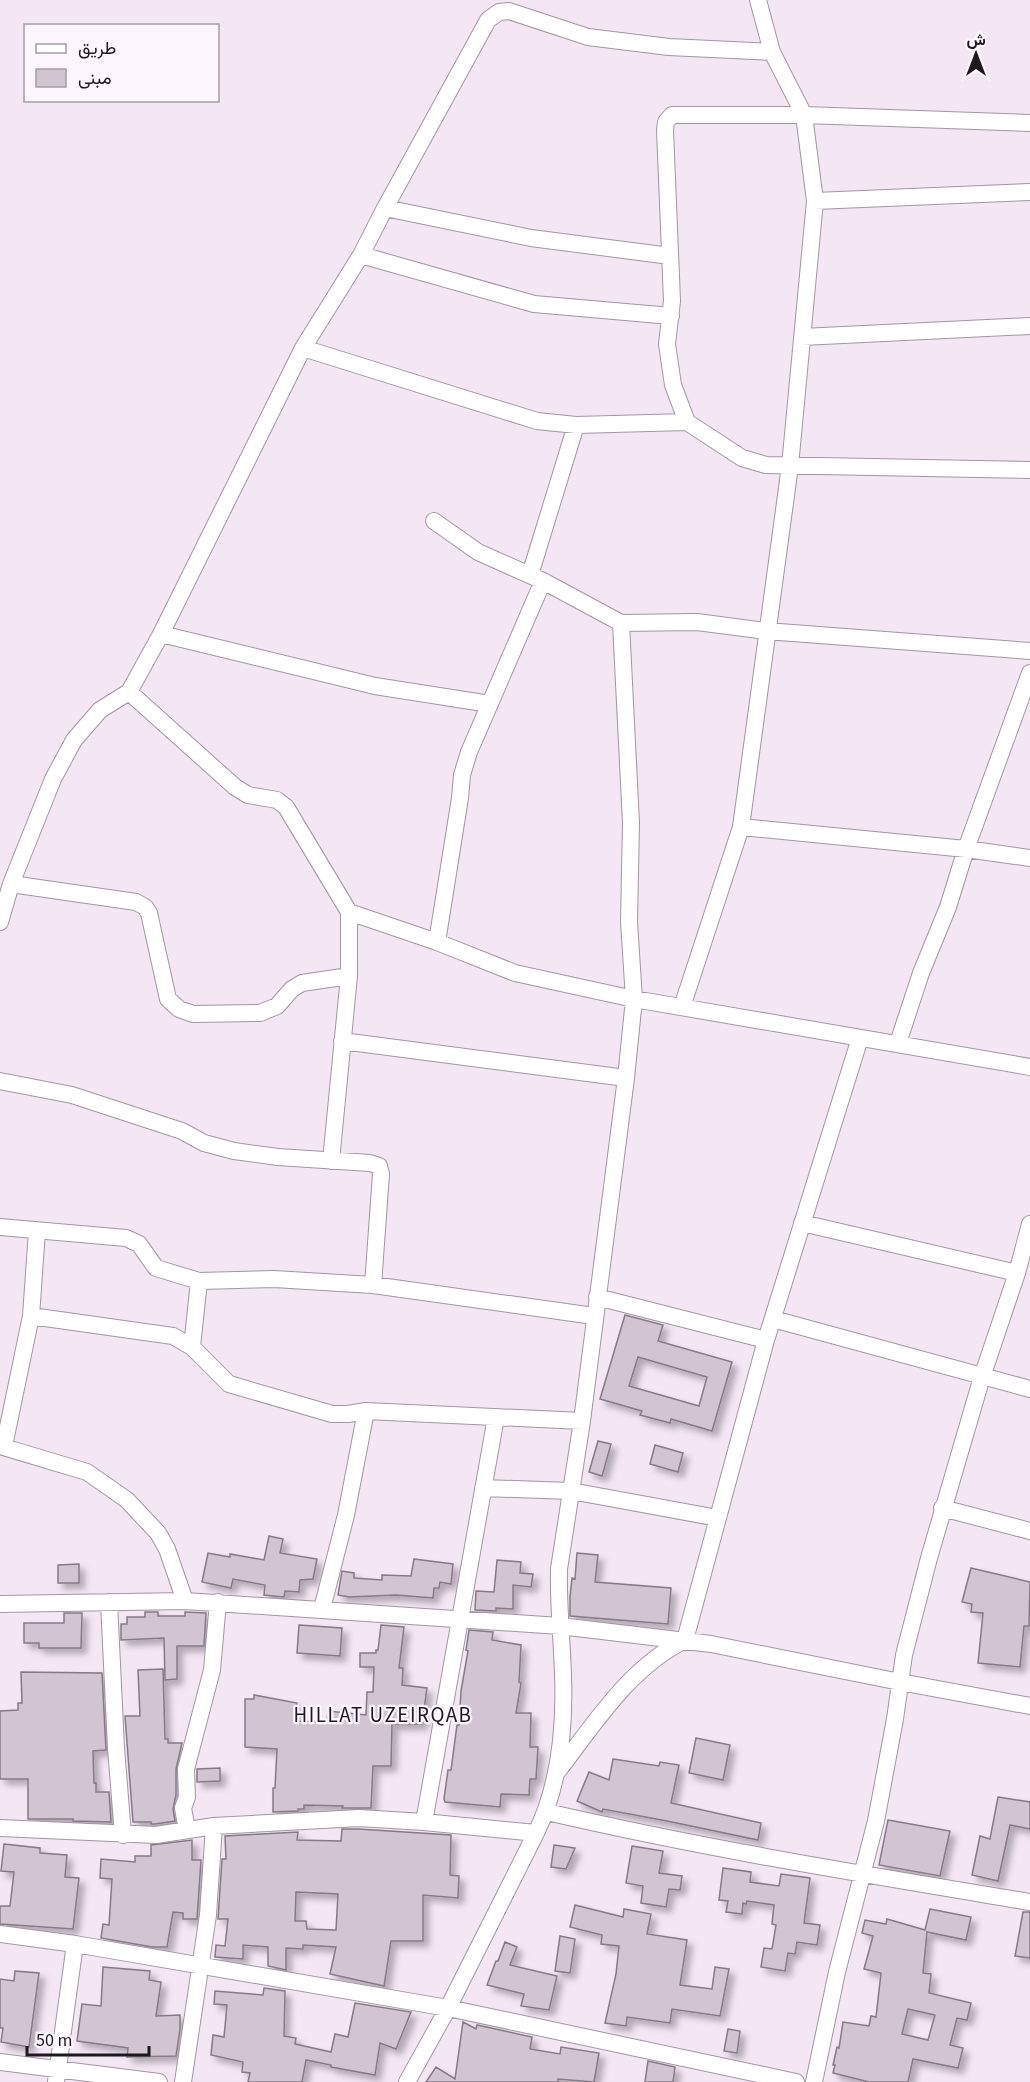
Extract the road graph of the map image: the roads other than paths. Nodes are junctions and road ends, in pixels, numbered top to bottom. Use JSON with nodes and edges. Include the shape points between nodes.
{"nodes":[{"id":1,"x":758,"y":0,"type":"edge"},
{"id":2,"x":772,"y":52,"type":"junction"},
{"id":3,"x":804,"y":115,"type":"junction"},
{"id":4,"x":1030,"y":123,"type":"edge"},
{"id":5,"x":1030,"y":192,"type":"edge"},
{"id":6,"x":815,"y":201,"type":"junction"},
{"id":7,"x":385,"y":208,"type":"junction"},
{"id":8,"x":361,"y":255,"type":"junction"},
{"id":9,"x":670,"y":256,"type":"junction"},
{"id":10,"x":670,"y":316,"type":"junction"},
{"id":11,"x":1030,"y":326,"type":"edge"},
{"id":12,"x":802,"y":337,"type":"junction"},
{"id":13,"x":303,"y":348,"type":"junction"},
{"id":14,"x":687,"y":422,"type":"junction"},
{"id":15,"x":576,"y":424,"type":"junction"},
{"id":16,"x":790,"y":466,"type":"junction"},
{"id":17,"x":1030,"y":470,"type":"edge"},
{"id":18,"x":434,"y":521,"type":"dead end"},
{"id":19,"x":537,"y":578,"type":"junction"},
{"id":20,"x":621,"y":623,"type":"junction"},
{"id":21,"x":766,"y":631,"type":"junction"},
{"id":22,"x":161,"y":634,"type":"junction"},
{"id":23,"x":1030,"y":651,"type":"edge"},
{"id":24,"x":1030,"y":673,"type":"edge"},
{"id":25,"x":129,"y":692,"type":"junction"},
{"id":26,"x":490,"y":704,"type":"junction"},
{"id":27,"x":741,"y":827,"type":"junction"},
{"id":28,"x":966,"y":849,"type":"junction"},
{"id":29,"x":1030,"y":858,"type":"edge"},
{"id":30,"x":11,"y":884,"type":"junction"},
{"id":31,"x":349,"y":912,"type":"junction"},
{"id":32,"x":0,"y":922,"type":"edge"},
{"id":33,"x":437,"y":942,"type":"junction"},
{"id":34,"x":349,"y":976,"type":"junction"},
{"id":35,"x":634,"y":999,"type":"junction"},
{"id":36,"x":681,"y":1007,"type":"junction"},
{"id":37,"x":860,"y":1038,"type":"junction"},
{"id":38,"x":342,"y":1041,"type":"junction"},
{"id":39,"x":898,"y":1043,"type":"junction"},
{"id":40,"x":1030,"y":1067,"type":"edge"},
{"id":41,"x":626,"y":1078,"type":"junction"},
{"id":42,"x":0,"y":1081,"type":"edge"},
{"id":43,"x":331,"y":1161,"type":"junction"},
{"id":44,"x":802,"y":1223,"type":"junction"},
{"id":45,"x":0,"y":1227,"type":"edge"},
{"id":46,"x":1029,"y":1229,"type":"edge"},
{"id":47,"x":37,"y":1231,"type":"junction"},
{"id":48,"x":1017,"y":1273,"type":"junction"},
{"id":49,"x":199,"y":1281,"type":"junction"},
{"id":50,"x":373,"y":1285,"type":"junction"},
{"id":51,"x":597,"y":1297,"type":"junction"},
{"id":52,"x":31,"y":1316,"type":"junction"},
{"id":53,"x":594,"y":1316,"type":"junction"},
{"id":54,"x":773,"y":1319,"type":"junction"},
{"id":55,"x":766,"y":1340,"type":"junction"},
{"id":56,"x":192,"y":1347,"type":"junction"},
{"id":57,"x":982,"y":1377,"type":"junction"},
{"id":58,"x":1030,"y":1389,"type":"edge"},
{"id":59,"x":7,"y":1390,"type":"edge"},
{"id":60,"x":366,"y":1411,"type":"junction"},
{"id":61,"x":496,"y":1417,"type":"junction"},
{"id":62,"x":582,"y":1421,"type":"junction"},
{"id":63,"x":2,"y":1446,"type":"edge"},
{"id":64,"x":483,"y":1488,"type":"junction"},
{"id":65,"x":571,"y":1491,"type":"junction"},
{"id":66,"x":942,"y":1508,"type":"junction"},
{"id":67,"x":718,"y":1518,"type":"junction"},
{"id":68,"x":1030,"y":1531,"type":"edge"},
{"id":69,"x":185,"y":1601,"type":"junction"},
{"id":70,"x":110,"y":1602,"type":"junction"},
{"id":71,"x":218,"y":1602,"type":"junction"},
{"id":72,"x":0,"y":1604,"type":"edge"},
{"id":73,"x":322,"y":1609,"type":"junction"},
{"id":74,"x":459,"y":1620,"type":"junction"},
{"id":75,"x":560,"y":1626,"type":"junction"},
{"id":76,"x":685,"y":1640,"type":"junction"},
{"id":77,"x":900,"y":1682,"type":"junction"},
{"id":78,"x":1030,"y":1706,"type":"edge"},
{"id":79,"x":557,"y":1772,"type":"junction"},
{"id":80,"x":547,"y":1812,"type":"junction"},
{"id":81,"x":424,"y":1822,"type":"junction"},
{"id":82,"x":214,"y":1826,"type":"junction"},
{"id":83,"x":0,"y":1828,"type":"edge"},
{"id":84,"x":187,"y":1830,"type":"junction"},
{"id":85,"x":536,"y":1833,"type":"junction"},
{"id":86,"x":123,"y":1835,"type":"junction"},
{"id":87,"x":863,"y":1874,"type":"junction"},
{"id":88,"x":1030,"y":1902,"type":"edge"},
{"id":89,"x":0,"y":1934,"type":"edge"},
{"id":90,"x":75,"y":1944,"type":"junction"},
{"id":91,"x":202,"y":1966,"type":"junction"},
{"id":92,"x":448,"y":2008,"type":"junction"},
{"id":93,"x":0,"y":2062,"type":"edge"},
{"id":94,"x":57,"y":2076,"type":"edge"},
{"id":95,"x":159,"y":2082,"type":"edge"},
{"id":96,"x":183,"y":2082,"type":"edge"},
{"id":97,"x":407,"y":2082,"type":"edge"},
{"id":98,"x":796,"y":2082,"type":"edge"},
{"id":99,"x":814,"y":2082,"type":"edge"}],
"edges":[{"from":1,"to":2,"type":"street"},
{"from":2,"to":3,"type":"street"},
{"from":2,"to":7,"type":"street","via":[[669,47],[588,37],[509,11],[499,12],[488,20]]},
{"from":3,"to":4,"type":"street"},
{"from":3,"to":6,"type":"street"},
{"from":3,"to":9,"type":"street","via":[[672,115],[665,130]]},
{"from":5,"to":6,"type":"street"},
{"from":6,"to":12,"type":"street"},
{"from":7,"to":8,"type":"street"},
{"from":7,"to":9,"type":"street","via":[[531,238]]},
{"from":8,"to":10,"type":"street","via":[[534,304]]},
{"from":8,"to":13,"type":"street"},
{"from":9,"to":10,"type":"street"},
{"from":10,"to":14,"type":"street","via":[[668,344],[673,385]]},
{"from":11,"to":12,"type":"street"},
{"from":12,"to":16,"type":"street"},
{"from":13,"to":15,"type":"street","via":[[537,421]]},
{"from":13,"to":22,"type":"street"},
{"from":14,"to":15,"type":"street"},
{"from":14,"to":16,"type":"street","via":[[742,458]]},
{"from":15,"to":19,"type":"street"},
{"from":16,"to":17,"type":"street"},
{"from":16,"to":21,"type":"street"},
{"from":18,"to":19,"type":"street","via":[[478,552]]},
{"from":19,"to":20,"type":"street"},
{"from":19,"to":26,"type":"street"},
{"from":20,"to":21,"type":"street","via":[[697,622]]},
{"from":20,"to":35,"type":"street","via":[[631,823],[629,922]]},
{"from":21,"to":23,"type":"street"},
{"from":21,"to":27,"type":"street"},
{"from":22,"to":25,"type":"street"},
{"from":22,"to":26,"type":"street","via":[[375,686]]},
{"from":24,"to":28,"type":"street"},
{"from":25,"to":30,"type":"street","via":[[100,710],[74,741],[53,779]]},
{"from":25,"to":31,"type":"street","via":[[235,787],[248,795],[277,800],[286,807]]},
{"from":26,"to":33,"type":"street","via":[[462,775]]},
{"from":27,"to":28,"type":"street"},
{"from":27,"to":36,"type":"street"},
{"from":28,"to":29,"type":"street"},
{"from":28,"to":39,"type":"street"},
{"from":30,"to":32,"type":"street"},
{"from":30,"to":34,"type":"street","via":[[136,902],[145,907],[168,999],[193,1014],[260,1013],[277,1006],[302,983]]},
{"from":31,"to":33,"type":"street"},
{"from":31,"to":34,"type":"street"},
{"from":33,"to":35,"type":"street","via":[[515,972]]},
{"from":34,"to":38,"type":"street"},
{"from":35,"to":36,"type":"street"},
{"from":35,"to":41,"type":"street"},
{"from":36,"to":37,"type":"street"},
{"from":37,"to":39,"type":"street"},
{"from":37,"to":44,"type":"street"},
{"from":38,"to":41,"type":"street"},
{"from":38,"to":43,"type":"street"},
{"from":39,"to":40,"type":"street"},
{"from":41,"to":51,"type":"street"},
{"from":42,"to":43,"type":"street","via":[[72,1095],[234,1151]]},
{"from":43,"to":50,"type":"street","via":[[379,1166]]},
{"from":44,"to":48,"type":"street"},
{"from":44,"to":54,"type":"street"},
{"from":45,"to":47,"type":"street"},
{"from":46,"to":48,"type":"street"},
{"from":47,"to":49,"type":"street","via":[[126,1238],[139,1244],[156,1268]]},
{"from":47,"to":52,"type":"street"},
{"from":48,"to":57,"type":"street"},
{"from":49,"to":50,"type":"street","via":[[274,1279]]},
{"from":49,"to":56,"type":"street"},
{"from":50,"to":53,"type":"street"},
{"from":51,"to":53,"type":"street"},
{"from":51,"to":55,"type":"street"},
{"from":52,"to":56,"type":"street","via":[[173,1336]]},
{"from":52,"to":59,"type":"street"},
{"from":53,"to":62,"type":"street"},
{"from":54,"to":55,"type":"street"},
{"from":54,"to":57,"type":"street"},
{"from":55,"to":67,"type":"street"},
{"from":56,"to":60,"type":"street","via":[[229,1384],[332,1414]]},
{"from":57,"to":58,"type":"street"},
{"from":57,"to":66,"type":"street"},
{"from":59,"to":63,"type":"street"},
{"from":60,"to":61,"type":"street"},
{"from":60,"to":73,"type":"street","via":[[346,1515]]},
{"from":61,"to":62,"type":"street"},
{"from":61,"to":64,"type":"street"},
{"from":62,"to":65,"type":"street"},
{"from":63,"to":69,"type":"street","via":[[87,1472],[127,1500],[163,1541]]},
{"from":64,"to":65,"type":"street"},
{"from":64,"to":74,"type":"street"},
{"from":65,"to":67,"type":"street"},
{"from":65,"to":75,"type":"street","via":[[559,1569]]},
{"from":66,"to":68,"type":"street"},
{"from":66,"to":77,"type":"street"},
{"from":67,"to":76,"type":"street"},
{"from":69,"to":70,"type":"street"},
{"from":69,"to":71,"type":"street"},
{"from":70,"to":72,"type":"street"},
{"from":70,"to":86,"type":"street"},
{"from":71,"to":73,"type":"street"},
{"from":71,"to":84,"type":"street","via":[[212,1670],[186,1769],[187,1797],[183,1808]]},
{"from":73,"to":74,"type":"street"},
{"from":74,"to":75,"type":"street"},
{"from":74,"to":81,"type":"street"},
{"from":75,"to":76,"type":"street"},
{"from":75,"to":79,"type":"street","via":[[563,1694]]},
{"from":76,"to":77,"type":"street"},
{"from":76,"to":79,"type":"street","via":[[635,1674]]},
{"from":77,"to":78,"type":"street"},
{"from":77,"to":87,"type":"street"},
{"from":79,"to":80,"type":"street"},
{"from":80,"to":85,"type":"street"},
{"from":80,"to":87,"type":"street"},
{"from":81,"to":82,"type":"street","via":[[359,1818]]},
{"from":81,"to":85,"type":"street"},
{"from":82,"to":84,"type":"street"},
{"from":82,"to":91,"type":"street"},
{"from":83,"to":86,"type":"street"},
{"from":84,"to":86,"type":"street"},
{"from":85,"to":92,"type":"street"},
{"from":87,"to":88,"type":"street"},
{"from":87,"to":99,"type":"street"},
{"from":89,"to":90,"type":"street"},
{"from":90,"to":91,"type":"street"},
{"from":90,"to":94,"type":"street"},
{"from":91,"to":92,"type":"street"},
{"from":91,"to":96,"type":"street"},
{"from":92,"to":97,"type":"street"},
{"from":92,"to":98,"type":"street"},
{"from":93,"to":94,"type":"street"},
{"from":94,"to":95,"type":"street"}]}
